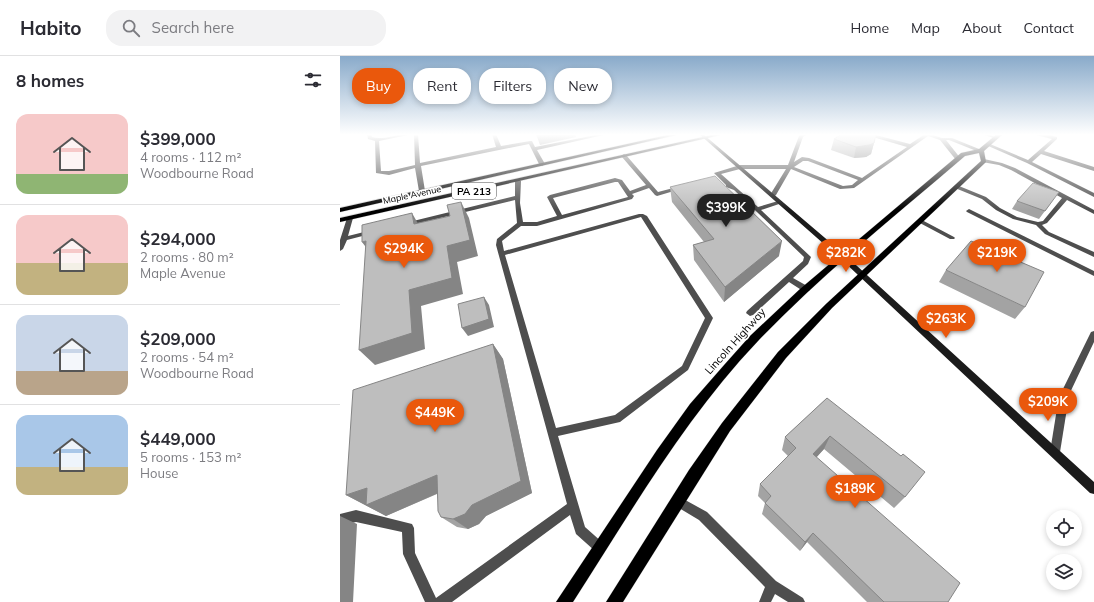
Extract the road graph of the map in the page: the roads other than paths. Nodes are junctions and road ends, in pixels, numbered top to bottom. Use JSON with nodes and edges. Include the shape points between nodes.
{"nodes":[{"id":1,"x":378,"y":159,"type":"edge"},
{"id":2,"x":418,"y":159,"type":"edge"},
{"id":3,"x":442,"y":159,"type":"edge"},
{"id":4,"x":540,"y":159,"type":"edge"},
{"id":5,"x":562,"y":159,"type":"edge"},
{"id":6,"x":609,"y":159,"type":"edge"},
{"id":7,"x":627,"y":159,"type":"edge"},
{"id":8,"x":731,"y":159,"type":"edge"},
{"id":9,"x":793,"y":159,"type":"edge"},
{"id":10,"x":801,"y":159,"type":"edge"},
{"id":11,"x":805,"y":159,"type":"edge"},
{"id":12,"x":891,"y":159,"type":"edge"},
{"id":13,"x":958,"y":159,"type":"edge"},
{"id":14,"x":1023,"y":159,"type":"edge"},
{"id":15,"x":1032,"y":159,"type":"edge"},
{"id":16,"x":1068,"y":159,"type":"edge"},
{"id":17,"x":1080,"y":159,"type":"edge"},
{"id":18,"x":984,"y":161,"type":"joint"},
{"id":19,"x":1029,"y":162,"type":"junction"},
{"id":20,"x":1094,"y":163,"type":"edge"},
{"id":21,"x":542,"y":164,"type":"junction"},
{"id":22,"x":418,"y":167,"type":"junction"},
{"id":23,"x":740,"y":167,"type":"junction"},
{"id":24,"x":790,"y":167,"type":"junction"},
{"id":25,"x":1094,"y":169,"type":"edge"},
{"id":26,"x":722,"y":178,"type":"junction"},
{"id":27,"x":862,"y":180,"type":"junction"},
{"id":28,"x":518,"y":181,"type":"junction"},
{"id":29,"x":650,"y":186,"type":"junction"},
{"id":30,"x":957,"y":186,"type":"junction"},
{"id":31,"x":685,"y":187,"type":"edge"},
{"id":32,"x":732,"y":187,"type":"junction"},
{"id":33,"x":422,"y":191,"type":"junction"},
{"id":34,"x":629,"y":193,"type":"junction"},
{"id":35,"x":773,"y":195,"type":"junction"},
{"id":36,"x":1094,"y":195,"type":"edge"},
{"id":37,"x":518,"y":197,"type":"junction"},
{"id":38,"x":1066,"y":197,"type":"junction"},
{"id":39,"x":780,"y":202,"type":"junction"},
{"id":40,"x":757,"y":209,"type":"junction"},
{"id":41,"x":340,"y":210,"type":"edge"},
{"id":42,"x":969,"y":212,"type":"dead end"},
{"id":43,"x":1094,"y":212,"type":"edge"},
{"id":44,"x":350,"y":218,"type":"junction"},
{"id":45,"x":561,"y":218,"type":"junction"},
{"id":46,"x":340,"y":220,"type":"edge"},
{"id":47,"x":920,"y":221,"type":"junction"},
{"id":48,"x":520,"y":224,"type":"junction"},
{"id":49,"x":1038,"y":224,"type":"junction"},
{"id":50,"x":397,"y":226,"type":"edge"},
{"id":51,"x":382,"y":230,"type":"edge"},
{"id":52,"x":952,"y":238,"type":"dead end"},
{"id":53,"x":344,"y":239,"type":"junction"},
{"id":54,"x":340,"y":249,"type":"edge"},
{"id":55,"x":501,"y":254,"type":"junction"},
{"id":56,"x":1094,"y":255,"type":"edge"},
{"id":57,"x":843,"y":257,"type":"junction"},
{"id":58,"x":1094,"y":274,"type":"edge"},
{"id":59,"x":862,"y":275,"type":"junction"},
{"id":60,"x":789,"y":279,"type":"junction"},
{"id":61,"x":806,"y":289,"type":"junction"},
{"id":62,"x":750,"y":313,"type":"dead end"},
{"id":63,"x":1094,"y":334,"type":"edge"},
{"id":64,"x":552,"y":433,"type":"junction"},
{"id":65,"x":1054,"y":452,"type":"junction"},
{"id":66,"x":1094,"y":489,"type":"edge"},
{"id":67,"x":678,"y":500,"type":"junction"},
{"id":68,"x":574,"y":506,"type":"junction"},
{"id":69,"x":340,"y":520,"type":"edge"},
{"id":70,"x":599,"y":547,"type":"junction"},
{"id":71,"x":772,"y":585,"type":"junction"},
{"id":72,"x":432,"y":602,"type":"edge"},
{"id":73,"x":441,"y":602,"type":"edge"},
{"id":74,"x":564,"y":602,"type":"edge"},
{"id":75,"x":614,"y":602,"type":"edge"},
{"id":76,"x":765,"y":602,"type":"edge"},
{"id":77,"x":799,"y":602,"type":"edge"}],
"edges":[{"from":1,"to":22,"type":"street","via":[[378,172],[390,173]]},
{"from":2,"to":22,"type":"street"},
{"from":3,"to":22,"type":"street"},
{"from":4,"to":21,"type":"street"},
{"from":5,"to":21,"type":"main road","name":"Maple Avenue","number":"PA 213"},
{"from":6,"to":28,"type":"main road","name":"Maple Avenue","number":"PA 213"},
{"from":7,"to":29,"type":"street"},
{"from":8,"to":23,"type":"main road"},
{"from":9,"to":24,"type":"street"},
{"from":10,"to":24,"type":"street"},
{"from":11,"to":27,"type":"street"},
{"from":12,"to":27,"type":"street"},
{"from":13,"to":57,"type":"main road","name":"Lincoln Highway"},
{"from":14,"to":19,"type":"street"},
{"from":15,"to":19,"type":"street"},
{"from":16,"to":25,"type":"street"},
{"from":17,"to":20,"type":"street"},
{"from":18,"to":30,"type":"main road"},
{"from":18,"to":38,"type":"street","via":[[1013,169]]},
{"from":19,"to":36,"type":"street"},
{"from":21,"to":33,"type":"main road","name":"Maple Avenue","number":"PA 213"},
{"from":22,"to":33,"type":"street"},
{"from":23,"to":24,"type":"street"},
{"from":23,"to":26,"type":"street","via":[[717,173]]},
{"from":23,"to":35,"type":"main road"},
{"from":24,"to":27,"type":"street","via":[[842,188],[854,186]]},
{"from":24,"to":35,"type":"street"},
{"from":26,"to":32,"type":"street"},
{"from":26,"to":32,"type":"street","via":[[716,182]]},
{"from":28,"to":37,"type":"street"},
{"from":28,"to":44,"type":"main road","name":"Maple Avenue","number":"PA 213"},
{"from":29,"to":31,"type":"street","via":[[657,194]]},
{"from":29,"to":34,"type":"street"},
{"from":30,"to":47,"type":"main road"},
{"from":30,"to":49,"type":"street","via":[[984,198],[998,210],[1015,218]]},
{"from":32,"to":40,"type":"street"},
{"from":33,"to":41,"type":"main road","name":"Maple Avenue","number":"PA 213"},
{"from":34,"to":45,"type":"street","via":[[630,198]]},
{"from":34,"to":45,"type":"street","via":[[620,180],[615,180],[552,196],[550,197]]},
{"from":35,"to":39,"type":"main road"},
{"from":37,"to":48,"type":"street"},
{"from":37,"to":50,"type":"street"},
{"from":38,"to":43,"type":"street"},
{"from":38,"to":49,"type":"street","via":[[1045,222]]},
{"from":39,"to":40,"type":"street"},
{"from":39,"to":57,"type":"main road"},
{"from":40,"to":60,"type":"street","via":[[808,257]]},
{"from":42,"to":58,"type":"street"},
{"from":44,"to":46,"type":"main road","name":"Maple Avenue","number":"PA 213"},
{"from":44,"to":53,"type":"street"},
{"from":45,"to":48,"type":"street","via":[[537,224]]},
{"from":47,"to":52,"type":"street"},
{"from":47,"to":59,"type":"main road"},
{"from":48,"to":55,"type":"street","via":[[499,240]]},
{"from":49,"to":56,"type":"street","via":[[1047,233]]},
{"from":51,"to":53,"type":"street"},
{"from":53,"to":54,"type":"street"},
{"from":55,"to":64,"type":"street"},
{"from":55,"to":64,"type":"street","via":[[641,215],[709,318],[685,368],[617,419]]},
{"from":57,"to":59,"type":"main road"},
{"from":57,"to":61,"type":"main road","name":"Lincoln Highway"},
{"from":59,"to":65,"type":"main road"},
{"from":59,"to":67,"type":"main road","via":[[782,355],[726,428]]},
{"from":60,"to":61,"type":"street"},
{"from":60,"to":62,"type":"street"},
{"from":61,"to":70,"type":"main road","name":"Lincoln Highway","via":[[754,339],[694,408]]},
{"from":63,"to":65,"type":"street","via":[[1064,396]]},
{"from":64,"to":68,"type":"street"},
{"from":65,"to":66,"type":"main road"},
{"from":67,"to":71,"type":"street","via":[[703,516]]},
{"from":67,"to":75,"type":"main road"},
{"from":68,"to":70,"type":"street","via":[[580,530]]},
{"from":68,"to":73,"type":"street"},
{"from":69,"to":72,"type":"street","via":[[356,516],[408,528],[409,554]]},
{"from":70,"to":74,"type":"main road","name":"Lincoln Highway"},
{"from":71,"to":76,"type":"street"},
{"from":71,"to":77,"type":"street"}]}
